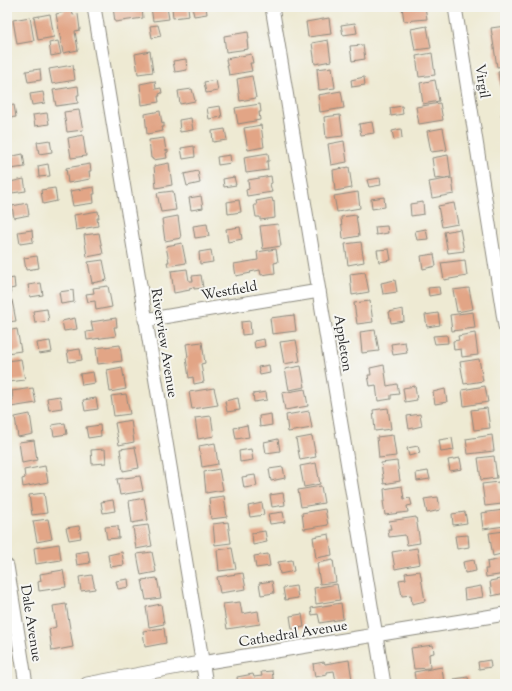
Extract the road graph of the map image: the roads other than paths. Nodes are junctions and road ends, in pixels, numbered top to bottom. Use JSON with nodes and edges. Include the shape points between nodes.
{"nodes":[{"id":1,"x":94,"y":7,"type":"edge"},
{"id":2,"x":272,"y":7,"type":"edge"},
{"id":3,"x":455,"y":7,"type":"edge"},
{"id":4,"x":500,"y":261,"type":"edge"},
{"id":5,"x":319,"y":291,"type":"junction"},
{"id":6,"x":145,"y":320,"type":"junction"},
{"id":7,"x":505,"y":326,"type":"edge"},
{"id":8,"x":7,"y":566,"type":"edge"},
{"id":9,"x":505,"y":614,"type":"edge"},
{"id":10,"x":376,"y":636,"type":"junction"},
{"id":11,"x":202,"y":663,"type":"junction"},
{"id":12,"x":26,"y":684,"type":"edge"},
{"id":13,"x":87,"y":684,"type":"edge"},
{"id":14,"x":206,"y":684,"type":"edge"},
{"id":15,"x":384,"y":684,"type":"edge"}],
"edges":[{"from":1,"to":6,"type":"street","name":"Riverview Avenue"},
{"from":2,"to":5,"type":"street","name":"Appleton"},
{"from":3,"to":4,"type":"street","name":"Virgil"},
{"from":4,"to":7,"type":"street","name":"Virgil"},
{"from":5,"to":6,"type":"street","name":"Westfield"},
{"from":5,"to":10,"type":"street","name":"Appleton"},
{"from":6,"to":11,"type":"street","name":"Riverview Avenue"},
{"from":8,"to":12,"type":"street","name":"Dale Avenue"},
{"from":9,"to":10,"type":"street","name":"Cathedral Avenue"},
{"from":10,"to":11,"type":"street","name":"Cathedral Avenue"},
{"from":10,"to":15,"type":"street","name":"Appleton"},
{"from":11,"to":13,"type":"street","name":"Cathedral Avenue"},
{"from":11,"to":14,"type":"street","name":"Riverview Avenue"}]}
